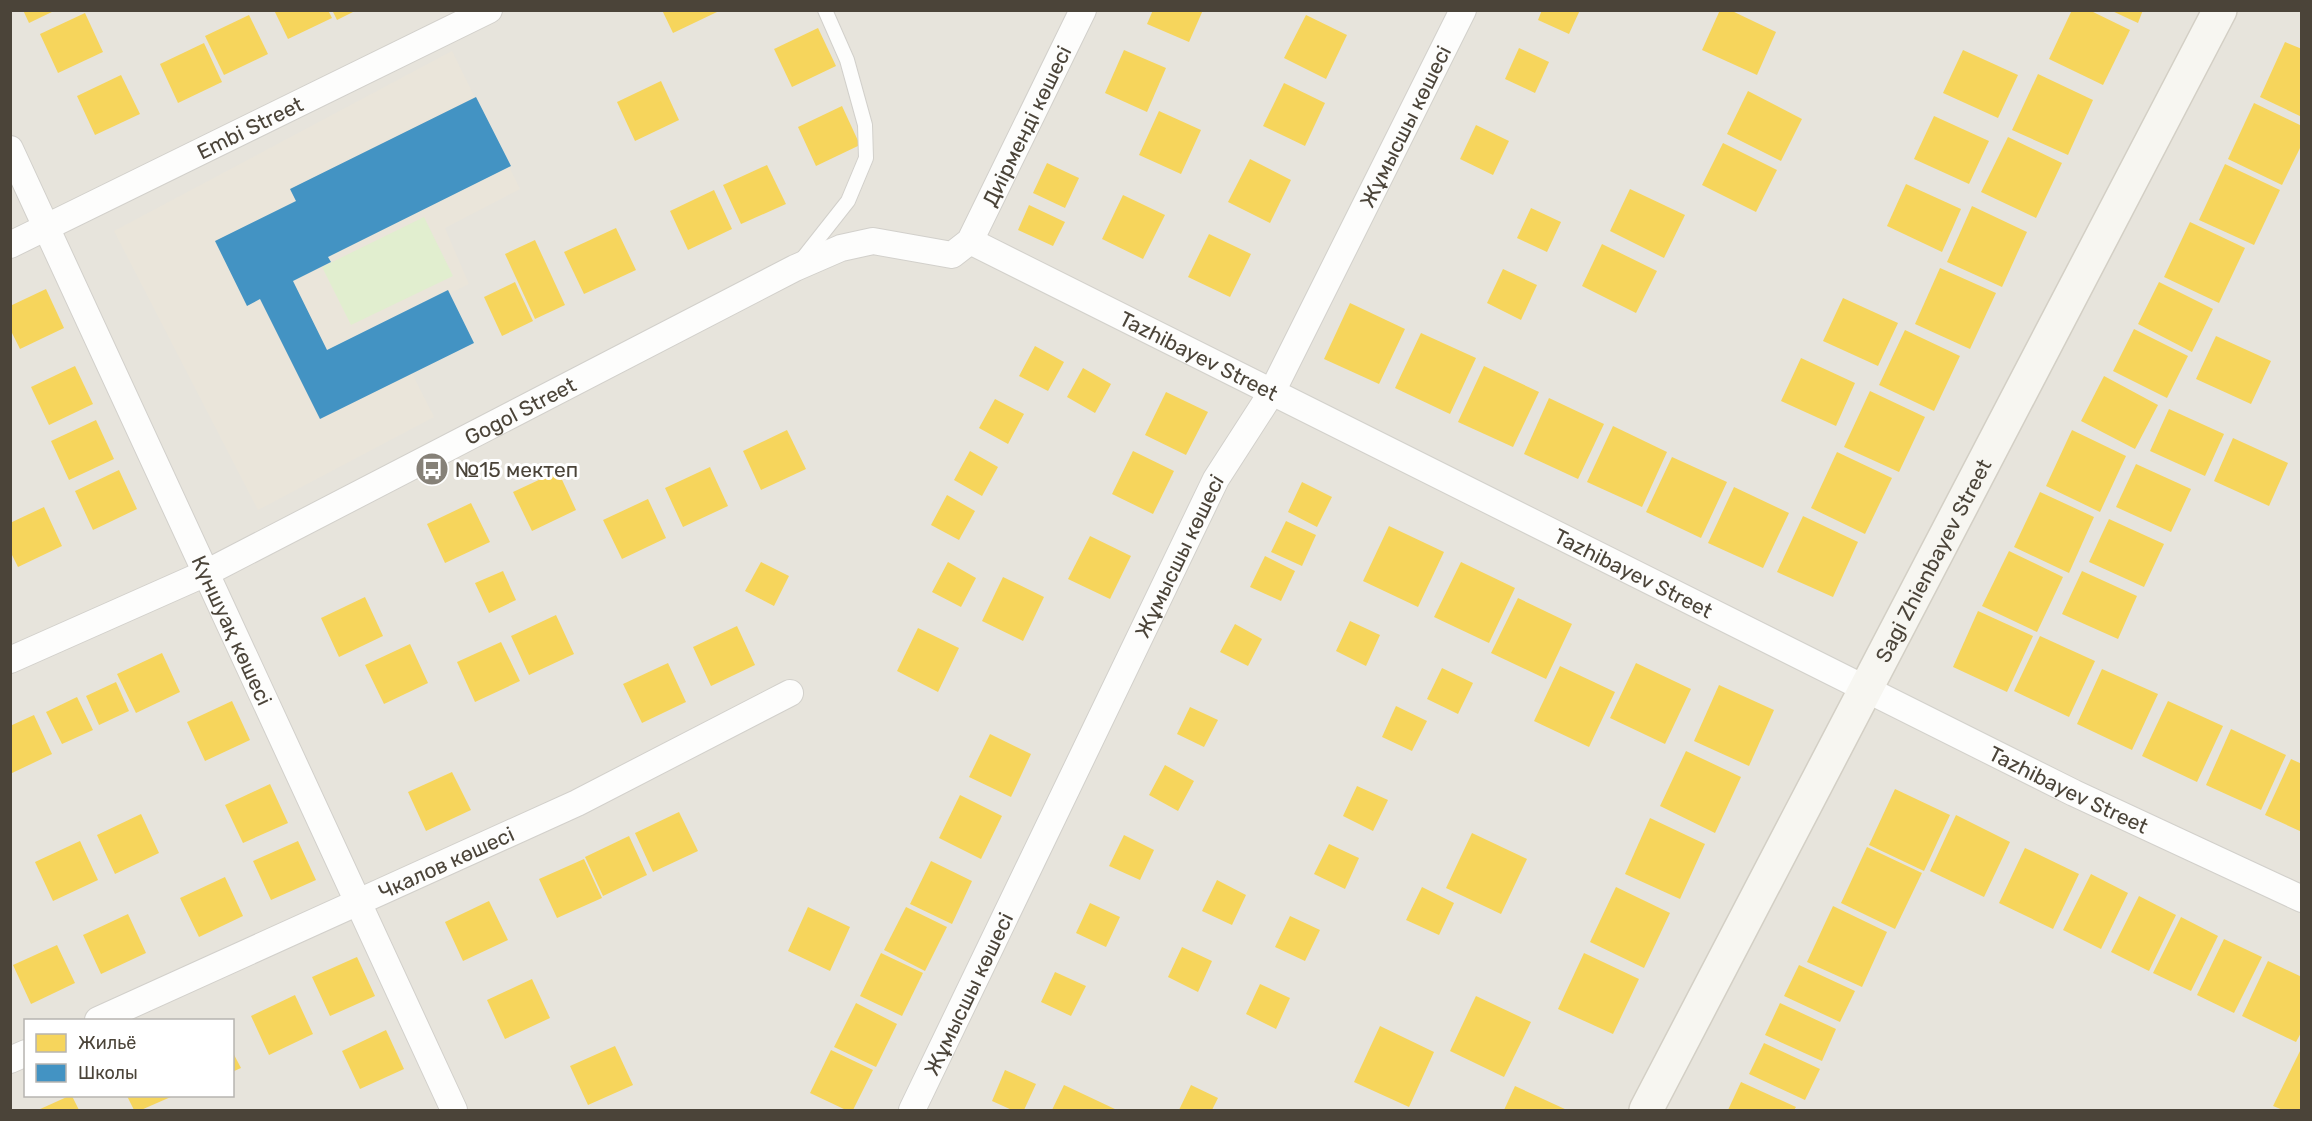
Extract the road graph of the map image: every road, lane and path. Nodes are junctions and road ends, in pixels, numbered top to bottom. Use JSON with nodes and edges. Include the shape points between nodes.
{"nodes":[{"id":1,"x":489,"y":10,"type":"edge"},
{"id":2,"x":825,"y":10,"type":"edge"},
{"id":3,"x":1083,"y":10,"type":"edge"},
{"id":4,"x":1463,"y":10,"type":"edge"},
{"id":5,"x":2220,"y":10,"type":"edge"},
{"id":6,"x":10,"y":149,"type":"edge"},
{"id":7,"x":46,"y":227,"type":"junction"},
{"id":8,"x":10,"y":245,"type":"edge"},
{"id":9,"x":961,"y":248,"type":"junction"},
{"id":10,"x":795,"y":268,"type":"junction"},
{"id":11,"x":1272,"y":392,"type":"junction"},
{"id":12,"x":206,"y":573,"type":"junction"},
{"id":13,"x":10,"y":660,"type":"edge"},
{"id":14,"x":1866,"y":688,"type":"junction"},
{"id":15,"x":790,"y":693,"type":"dead end"},
{"id":16,"x":2301,"y":899,"type":"edge"},
{"id":17,"x":359,"y":903,"type":"junction"},
{"id":18,"x":100,"y":1019,"type":"edge"},
{"id":19,"x":24,"y":1054,"type":"edge"},
{"id":20,"x":10,"y":1060,"type":"edge"},
{"id":21,"x":454,"y":1110,"type":"edge"},
{"id":22,"x":912,"y":1110,"type":"edge"},
{"id":23,"x":1646,"y":1110,"type":"edge"}],
"edges":[{"from":1,"to":7,"type":"street","name":"Embi Street"},
{"from":2,"to":10,"type":"lane","via":[[847,60],[865,125],[866,158],[848,201]]},
{"from":3,"to":9,"type":"street","name":"Диірменді көшесі"},
{"from":4,"to":11,"type":"street","name":"Жұмысшы көшесі"},
{"from":5,"to":14,"type":"main road","name":"Sagi Zhienbayev Street"},
{"from":6,"to":7,"type":"street","name":"Күншуақ көшесі"},
{"from":7,"to":8,"type":"street","name":"Embi Street"},
{"from":7,"to":12,"type":"street","name":"Күншуақ көшесі"},
{"from":9,"to":10,"type":"street","name":"Gogol Street","via":[[873,241],[841,248]]},
{"from":9,"to":11,"type":"street","name":"Tazhibayev Street"},
{"from":10,"to":12,"type":"street","name":"Gogol Street"},
{"from":11,"to":14,"type":"street","name":"Tazhibayev Street"},
{"from":11,"to":22,"type":"street","name":"Жұмысшы көшесі","via":[[1216,479]]},
{"from":12,"to":13,"type":"street","name":"Gogol Street"},
{"from":12,"to":17,"type":"street","name":"Күншуақ көшесі"},
{"from":14,"to":16,"type":"street","name":"Tazhibayev Street","via":[[2074,794]]},
{"from":14,"to":23,"type":"main road","name":"Sagi Zhienbayev Street"},
{"from":15,"to":17,"type":"street","name":"Чкалов көшесі","via":[[577,802]]},
{"from":17,"to":18,"type":"street","name":"Чкалов көшесі"},
{"from":17,"to":21,"type":"street","name":"Күншуақ көшесі"},
{"from":19,"to":20,"type":"street"}]}
